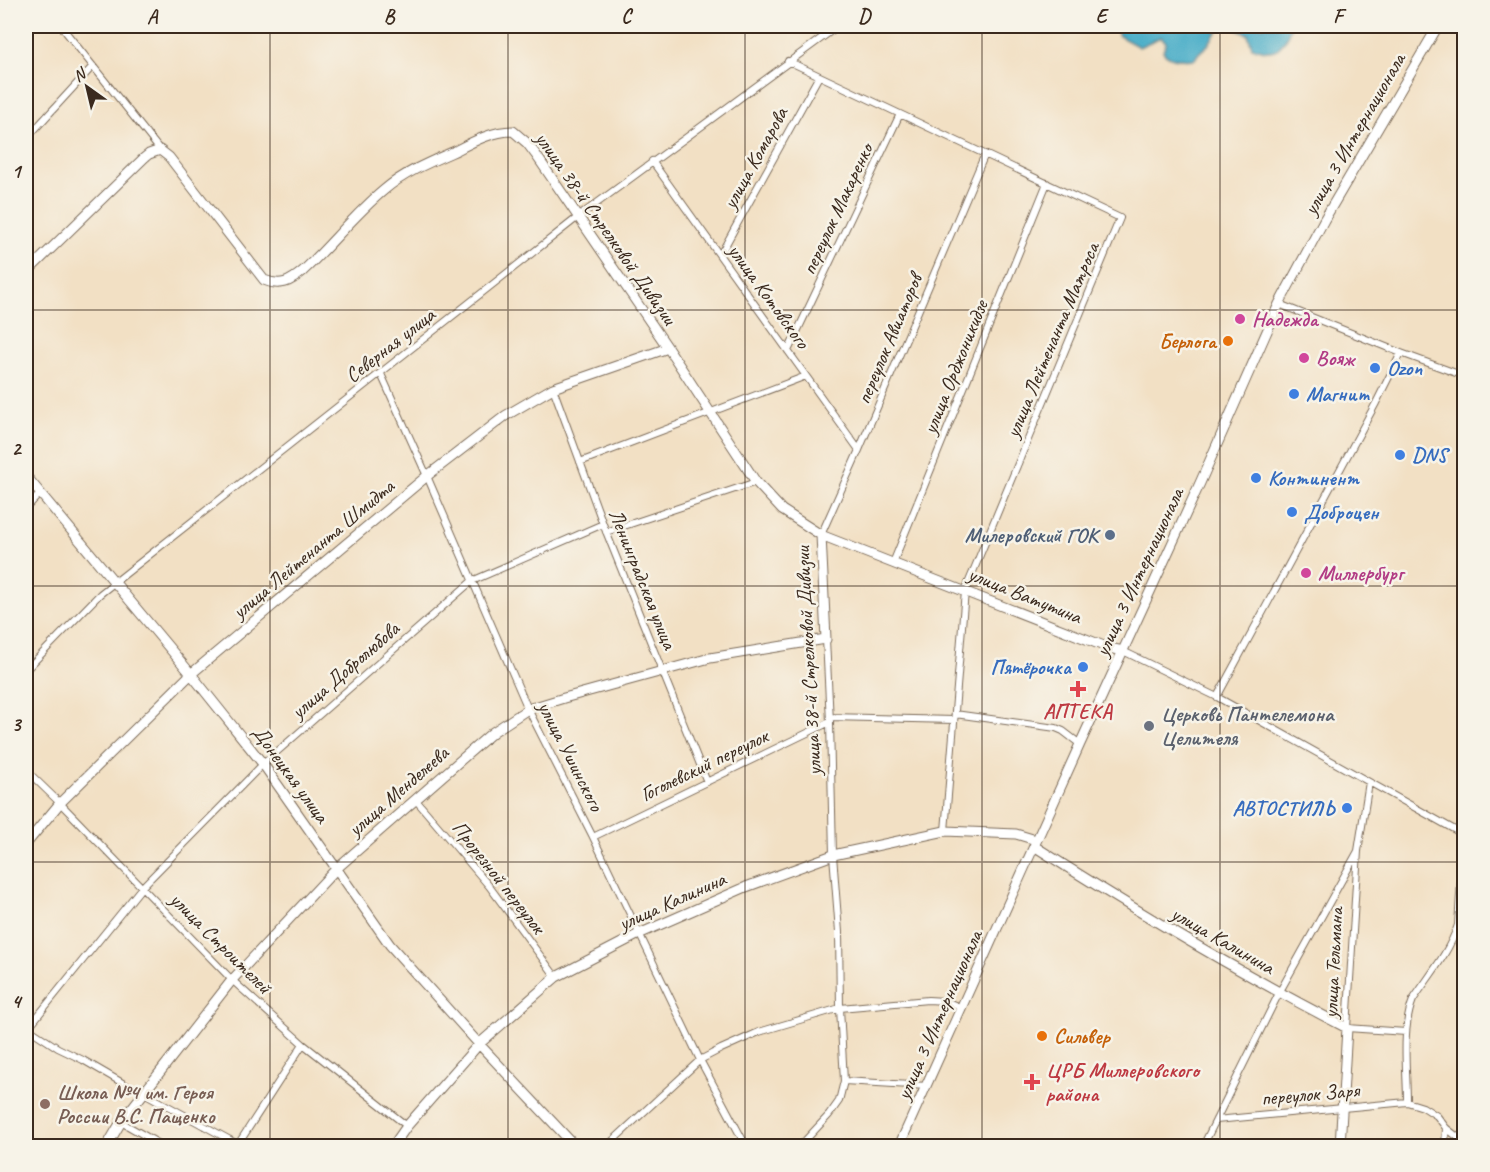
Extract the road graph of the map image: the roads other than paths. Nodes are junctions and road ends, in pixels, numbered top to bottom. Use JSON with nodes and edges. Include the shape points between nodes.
{"nodes":[{"id":1,"x":61,"y":26,"type":"edge"},
{"id":2,"x":838,"y":26,"type":"edge"},
{"id":3,"x":1438,"y":26,"type":"edge"},
{"id":4,"x":788,"y":61,"type":"junction"},
{"id":5,"x":93,"y":66,"type":"junction"},
{"id":6,"x":819,"y":76,"type":"junction"},
{"id":7,"x":900,"y":114,"type":"junction"},
{"id":8,"x":26,"y":139,"type":"edge"},
{"id":9,"x":160,"y":150,"type":"junction"},
{"id":10,"x":986,"y":154,"type":"junction"},
{"id":11,"x":652,"y":161,"type":"junction"},
{"id":12,"x":1047,"y":183,"type":"junction"},
{"id":13,"x":578,"y":217,"type":"junction"},
{"id":14,"x":720,"y":255,"type":"junction"},
{"id":15,"x":27,"y":269,"type":"edge"},
{"id":16,"x":1279,"y":304,"type":"junction"},
{"id":17,"x":668,"y":348,"type":"junction"},
{"id":18,"x":788,"y":351,"type":"junction"},
{"id":19,"x":1401,"y":353,"type":"junction"},
{"id":20,"x":381,"y":374,"type":"junction"},
{"id":21,"x":806,"y":376,"type":"junction"},
{"id":22,"x":1464,"y":376,"type":"edge"},
{"id":23,"x":553,"y":388,"type":"junction"},
{"id":24,"x":710,"y":412,"type":"junction"},
{"id":25,"x":859,"y":450,"type":"junction"},
{"id":26,"x":580,"y":462,"type":"junction"},
{"id":27,"x":26,"y":476,"type":"edge"},
{"id":28,"x":428,"y":476,"type":"junction"},
{"id":29,"x":756,"y":482,"type":"junction"},
{"id":30,"x":40,"y":493,"type":"junction"},
{"id":31,"x":26,"y":508,"type":"edge"},
{"id":32,"x":603,"y":524,"type":"junction"},
{"id":33,"x":606,"y":532,"type":"junction"},
{"id":34,"x":821,"y":535,"type":"junction"},
{"id":35,"x":893,"y":563,"type":"junction"},
{"id":36,"x":472,"y":581,"type":"junction"},
{"id":37,"x":114,"y":584,"type":"junction"},
{"id":38,"x":965,"y":591,"type":"junction"},
{"id":39,"x":826,"y":639,"type":"junction"},
{"id":40,"x":1123,"y":651,"type":"junction"},
{"id":41,"x":26,"y":670,"type":"edge"},
{"id":42,"x":662,"y":671,"type":"junction"},
{"id":43,"x":191,"y":674,"type":"junction"},
{"id":44,"x":1216,"y":697,"type":"junction"},
{"id":45,"x":528,"y":709,"type":"junction"},
{"id":46,"x":955,"y":717,"type":"junction"},
{"id":47,"x":830,"y":719,"type":"junction"},
{"id":48,"x":1080,"y":744,"type":"junction"},
{"id":49,"x":263,"y":764,"type":"junction"},
{"id":50,"x":26,"y":770,"type":"edge"},
{"id":51,"x":707,"y":782,"type":"junction"},
{"id":52,"x":1369,"y":782,"type":"junction"},
{"id":53,"x":415,"y":799,"type":"junction"},
{"id":54,"x":60,"y":803,"type":"junction"},
{"id":55,"x":945,"y":831,"type":"junction"},
{"id":56,"x":1464,"y":834,"type":"edge"},
{"id":57,"x":593,"y":837,"type":"junction"},
{"id":58,"x":1035,"y":843,"type":"junction"},
{"id":59,"x":26,"y":844,"type":"edge"},
{"id":60,"x":1358,"y":851,"type":"junction"},
{"id":61,"x":833,"y":855,"type":"junction"},
{"id":62,"x":337,"y":868,"type":"junction"},
{"id":63,"x":142,"y":887,"type":"junction"},
{"id":64,"x":639,"y":934,"type":"junction"},
{"id":65,"x":556,"y":977,"type":"junction"},
{"id":66,"x":232,"y":980,"type":"junction"},
{"id":67,"x":1279,"y":993,"type":"junction"},
{"id":68,"x":840,"y":1008,"type":"junction"},
{"id":69,"x":962,"y":1008,"type":"junction"},
{"id":70,"x":27,"y":1027,"type":"edge"},
{"id":71,"x":1347,"y":1028,"type":"junction"},
{"id":72,"x":1406,"y":1032,"type":"junction"},
{"id":73,"x":303,"y":1044,"type":"junction"},
{"id":74,"x":479,"y":1044,"type":"junction"},
{"id":75,"x":700,"y":1060,"type":"junction"},
{"id":76,"x":844,"y":1081,"type":"junction"},
{"id":77,"x":126,"y":1085,"type":"dead end"},
{"id":78,"x":927,"y":1086,"type":"junction"},
{"id":79,"x":144,"y":1093,"type":"junction"},
{"id":80,"x":1407,"y":1102,"type":"junction"},
{"id":81,"x":1342,"y":1108,"type":"junction"},
{"id":82,"x":1216,"y":1120,"type":"junction"},
{"id":83,"x":121,"y":1122,"type":"junction"},
{"id":84,"x":407,"y":1126,"type":"junction"},
{"id":85,"x":1446,"y":1128,"type":"junction"},
{"id":86,"x":1464,"y":1142,"type":"edge"},
{"id":87,"x":107,"y":1146,"type":"edge"},
{"id":88,"x":163,"y":1146,"type":"edge"},
{"id":89,"x":239,"y":1146,"type":"edge"},
{"id":90,"x":393,"y":1146,"type":"edge"},
{"id":91,"x":575,"y":1146,"type":"edge"},
{"id":92,"x":608,"y":1146,"type":"edge"},
{"id":93,"x":746,"y":1146,"type":"edge"},
{"id":94,"x":800,"y":1146,"type":"edge"},
{"id":95,"x":900,"y":1146,"type":"edge"},
{"id":96,"x":1203,"y":1146,"type":"edge"},
{"id":97,"x":1341,"y":1146,"type":"edge"},
{"id":98,"x":1445,"y":1146,"type":"edge"}],
"edges":[{"from":1,"to":5,"type":"street"},
{"from":2,"to":4,"type":"street","name":"Северная улица"},
{"from":3,"to":16,"type":"street","name":"улица 3 Интернационала"},
{"from":4,"to":6,"type":"street","name":"улица Лейтенанта Матроса"},
{"from":4,"to":11,"type":"street","name":"Северная улица"},
{"from":5,"to":8,"type":"street"},
{"from":5,"to":9,"type":"street"},
{"from":6,"to":7,"type":"street","name":"улица Лейтенанта Матроса"},
{"from":6,"to":14,"type":"street","name":"улица Комарова"},
{"from":7,"to":10,"type":"street","name":"улица Лейтенанта Матроса"},
{"from":7,"to":18,"type":"street","name":"переулок Макаренко"},
{"from":9,"to":13,"type":"street","name":"улица 38-й Стрелковой Дивизии","via":[[258,273],[273,284],[291,280],[303,271],[393,183],[498,132],[513,131],[521,137]]},
{"from":9,"to":15,"type":"street","via":[[144,158]]},
{"from":10,"to":12,"type":"street","name":"улица Лейтенанта Матроса"},
{"from":10,"to":25,"type":"street","name":"переулок Авиаторов"},
{"from":11,"to":13,"type":"street","name":"Северная улица"},
{"from":11,"to":14,"type":"street","name":"улица Котовского"},
{"from":12,"to":35,"type":"street","name":"улица Орджоникидзе"},
{"from":12,"to":38,"type":"street","name":"улица Лейтенанта Матроса","via":[[1120,218]]},
{"from":13,"to":17,"type":"street","name":"улица 38-й Стрелковой Дивизии"},
{"from":13,"to":20,"type":"street","name":"Северная улица"},
{"from":14,"to":18,"type":"street","name":"улица Котовского"},
{"from":16,"to":19,"type":"street"},
{"from":16,"to":40,"type":"street","name":"улица 3 Интернационала"},
{"from":17,"to":23,"type":"street","name":"улица Лейтенанта Шмидта"},
{"from":17,"to":24,"type":"street","name":"улица 38-й Стрелковой Дивизии"},
{"from":18,"to":21,"type":"street","name":"улица Котовского"},
{"from":19,"to":22,"type":"street"},
{"from":19,"to":44,"type":"street"},
{"from":20,"to":28,"type":"street","name":"улица Ушинского"},
{"from":20,"to":37,"type":"street","name":"Северная улица"},
{"from":21,"to":24,"type":"street"},
{"from":21,"to":25,"type":"street","name":"улица Котовского"},
{"from":23,"to":26,"type":"street","name":"Ленинградская улица"},
{"from":23,"to":28,"type":"street","name":"улица Лейтенанта Шмидта","via":[[505,416]]},
{"from":24,"to":26,"type":"street"},
{"from":24,"to":29,"type":"street","name":"улица 38-й Стрелковой Дивизии"},
{"from":25,"to":34,"type":"street","name":"переулок Авиаторов"},
{"from":26,"to":32,"type":"street","name":"Ленинградская улица"},
{"from":27,"to":30,"type":"street","name":"Донецкая улица"},
{"from":28,"to":36,"type":"street","name":"улица Ушинского"},
{"from":28,"to":43,"type":"street","name":"улица Лейтенанта Шмидта"},
{"from":29,"to":33,"type":"street"},
{"from":29,"to":34,"type":"street","name":"улица 38-й Стрелковой Дивизии","via":[[782,510]]},
{"from":30,"to":31,"type":"street"},
{"from":30,"to":37,"type":"street","name":"Донецкая улица"},
{"from":32,"to":33,"type":"street","name":"Ленинградская улица"},
{"from":32,"to":36,"type":"street","name":"улица Добролюбова"},
{"from":33,"to":42,"type":"street","name":"Ленинградская улица"},
{"from":34,"to":35,"type":"street","name":"улица Ватутина"},
{"from":34,"to":39,"type":"street","name":"улица 38-й Стрелковой Дивизии"},
{"from":35,"to":38,"type":"street","name":"улица Ватутина"},
{"from":36,"to":45,"type":"street","name":"улица Ушинского"},
{"from":36,"to":49,"type":"street","name":"улица Добролюбова"},
{"from":37,"to":41,"type":"street","name":"Северная улица"},
{"from":37,"to":43,"type":"street","name":"Донецкая улица"},
{"from":38,"to":40,"type":"street","name":"улица Ватутина"},
{"from":38,"to":46,"type":"street","name":"улица Лейтенанта Матроса"},
{"from":39,"to":42,"type":"street","name":"улица Менделеева","via":[[710,658]]},
{"from":39,"to":47,"type":"street","name":"улица 38-й Стрелковой Дивизии"},
{"from":40,"to":44,"type":"street","name":"улица Ватутина"},
{"from":40,"to":48,"type":"street","name":"улица 3 Интернационала"},
{"from":42,"to":45,"type":"street","name":"улица Менделеева"},
{"from":42,"to":51,"type":"street","name":"Ленинградская улица"},
{"from":43,"to":49,"type":"street","name":"Донецкая улица"},
{"from":43,"to":54,"type":"street","name":"улица Лейтенанта Шмидта"},
{"from":44,"to":52,"type":"street","name":"улица Ватутина"},
{"from":45,"to":53,"type":"street","name":"улица Менделеева","via":[[493,732]]},
{"from":45,"to":57,"type":"street","name":"улица Ушинского"},
{"from":46,"to":47,"type":"street","name":"Гоголевский переулок"},
{"from":46,"to":48,"type":"street","name":"Гоголевский переулок","via":[[1056,728]]},
{"from":46,"to":55,"type":"street","name":"улица Лейтенанта Матроса"},
{"from":47,"to":51,"type":"street","name":"Гоголевский переулок"},
{"from":47,"to":61,"type":"street","name":"улица 38-й Стрелковой Дивизии"},
{"from":48,"to":58,"type":"street","name":"улица 3 Интернационала"},
{"from":49,"to":62,"type":"street","name":"Донецкая улица"},
{"from":49,"to":63,"type":"street","name":"улица Добролюбова"},
{"from":50,"to":54,"type":"street","name":"улица Строителей"},
{"from":51,"to":57,"type":"street","name":"Гоголевский переулок"},
{"from":52,"to":56,"type":"street","name":"улица Ватутина"},
{"from":52,"to":60,"type":"street","name":"улица Тельмана"},
{"from":53,"to":62,"type":"street","name":"улица Менделеева"},
{"from":53,"to":65,"type":"street","name":"Прорезной переулок","via":[[489,886]]},
{"from":54,"to":59,"type":"street","name":"улица Лейтенанта Шмидта"},
{"from":54,"to":63,"type":"street","name":"улица Строителей"},
{"from":55,"to":58,"type":"street","name":"улица Калинина","via":[[1016,834]]},
{"from":55,"to":61,"type":"street","name":"улица Калинина"},
{"from":56,"to":72,"type":"street","via":[[1458,925],[1448,949],[1413,1000]]},
{"from":57,"to":64,"type":"street","name":"улица Ушинского"},
{"from":58,"to":67,"type":"street","name":"улица Калинина","via":[[1111,896]]},
{"from":58,"to":69,"type":"street","name":"улица 3 Интернационала"},
{"from":60,"to":67,"type":"street"},
{"from":60,"to":71,"type":"street","name":"улица Тельмана"},
{"from":61,"to":64,"type":"street","name":"улица Калинина","via":[[746,887]]},
{"from":61,"to":68,"type":"street","name":"улица 38-й Стрелковой Дивизии"},
{"from":62,"to":66,"type":"street","name":"улица Менделеева"},
{"from":62,"to":74,"type":"street","name":"Донецкая улица","via":[[390,945]]},
{"from":63,"to":66,"type":"street","name":"улица Строителей"},
{"from":63,"to":70,"type":"street","name":"улица Добролюбова"},
{"from":64,"to":65,"type":"street","name":"улица Калинина"},
{"from":64,"to":75,"type":"street","name":"улица Ушинского"},
{"from":65,"to":74,"type":"street","name":"улица Калинина"},
{"from":66,"to":73,"type":"street","name":"улица Строителей"},
{"from":66,"to":79,"type":"street","name":"улица Менделеева"},
{"from":67,"to":71,"type":"street","name":"улица Калинина"},
{"from":67,"to":82,"type":"street"},
{"from":68,"to":69,"type":"street","via":[[928,1000]]},
{"from":68,"to":75,"type":"street","via":[[759,1032]]},
{"from":68,"to":76,"type":"street","name":"улица 38-й Стрелковой Дивизии"},
{"from":69,"to":78,"type":"street","name":"улица 3 Интернационала"},
{"from":70,"to":77,"type":"street"},
{"from":71,"to":72,"type":"street","name":"улица Калинина"},
{"from":71,"to":81,"type":"street","name":"улица Тельмана"},
{"from":72,"to":80,"type":"street"},
{"from":73,"to":84,"type":"street","name":"улица Строителей"},
{"from":73,"to":89,"type":"street"},
{"from":74,"to":84,"type":"street","name":"улица Калинина"},
{"from":74,"to":91,"type":"street","name":"Донецкая улица"},
{"from":75,"to":92,"type":"street"},
{"from":75,"to":93,"type":"street","name":"улица Ушинского"},
{"from":76,"to":78,"type":"street"},
{"from":76,"to":94,"type":"street","via":[[839,1101]]},
{"from":78,"to":95,"type":"street","name":"улица 3 Интернационала"},
{"from":79,"to":83,"type":"street","name":"улица Менделеева"},
{"from":79,"to":89,"type":"street"},
{"from":80,"to":81,"type":"street","name":"переулок Заря"},
{"from":80,"to":85,"type":"street","via":[[1437,1116]]},
{"from":81,"to":82,"type":"street","name":"переулок Заря"},
{"from":81,"to":97,"type":"street","name":"улица Тельмана"},
{"from":82,"to":96,"type":"street"},
{"from":83,"to":87,"type":"street","name":"улица Менделеева"},
{"from":83,"to":88,"type":"street"},
{"from":84,"to":90,"type":"street","name":"улица Калинина"},
{"from":85,"to":86,"type":"street"},
{"from":85,"to":98,"type":"street"}]}
